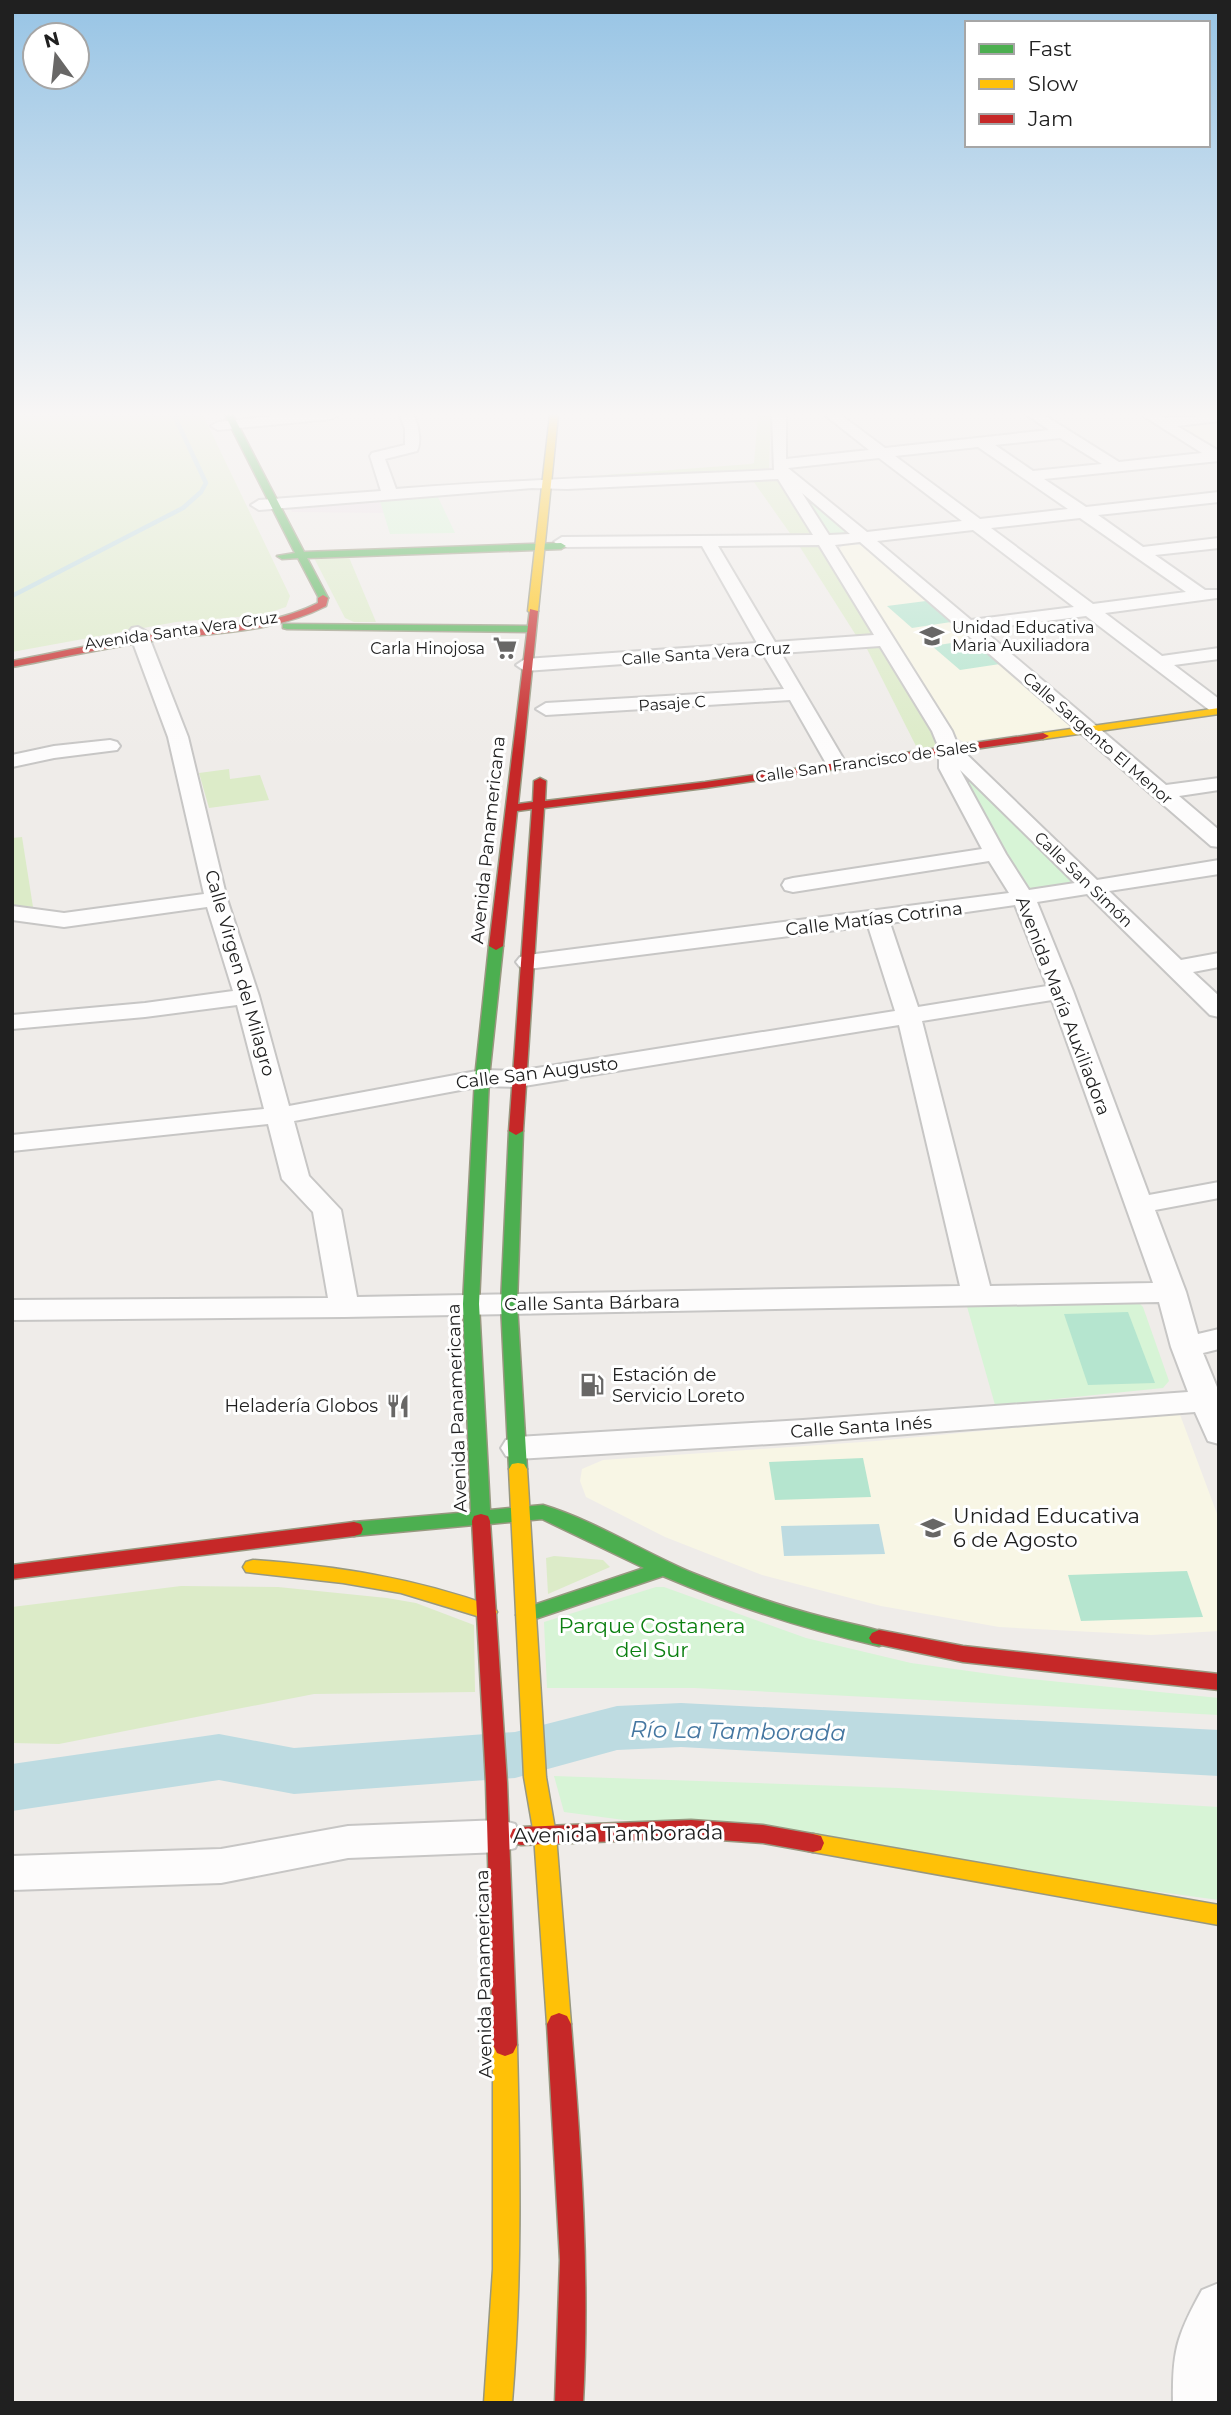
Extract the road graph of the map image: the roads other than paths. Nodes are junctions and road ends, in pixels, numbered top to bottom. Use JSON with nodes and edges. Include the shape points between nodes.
{"nodes":[{"id":1,"x":269,"y":528,"type":"edge"},
{"id":2,"x":289,"y":528,"type":"edge"},
{"id":3,"x":540,"y":528,"type":"edge"},
{"id":4,"x":563,"y":528,"type":"edge"},
{"id":5,"x":815,"y":528,"type":"edge"},
{"id":6,"x":852,"y":528,"type":"edge"},
{"id":7,"x":956,"y":528,"type":"edge"},
{"id":8,"x":983,"y":528,"type":"edge"},
{"id":9,"x":1104,"y":528,"type":"edge"},
{"id":10,"x":864,"y":538,"type":"junction"},
{"id":11,"x":707,"y":541,"type":"junction"},
{"id":12,"x":823,"y":541,"type":"junction"},
{"id":13,"x":1219,"y":543,"type":"edge"},
{"id":14,"x":537,"y":546,"type":"junction"},
{"id":15,"x":561,"y":549,"type":"junction"},
{"id":16,"x":1139,"y":552,"type":"junction"},
{"id":17,"x":301,"y":554,"type":"junction"},
{"id":18,"x":1210,"y":594,"type":"edge"},
{"id":19,"x":309,"y":606,"type":"junction"},
{"id":20,"x":1091,"y":611,"type":"junction"},
{"id":21,"x":340,"y":625,"type":"junction"},
{"id":22,"x":268,"y":626,"type":"junction"},
{"id":23,"x":968,"y":626,"type":"junction"},
{"id":24,"x":530,"y":629,"type":"junction"},
{"id":25,"x":140,"y":636,"type":"junction"},
{"id":26,"x":887,"y":640,"type":"junction"},
{"id":27,"x":769,"y":649,"type":"junction"},
{"id":28,"x":1219,"y":653,"type":"edge"},
{"id":29,"x":12,"y":657,"type":"edge"},
{"id":30,"x":1157,"y":662,"type":"junction"},
{"id":31,"x":12,"y":664,"type":"edge"},
{"id":32,"x":526,"y":665,"type":"junction"},
{"id":33,"x":798,"y":694,"type":"junction"},
{"id":34,"x":1219,"y":709,"type":"edge"},
{"id":35,"x":546,"y":710,"type":"dead end"},
{"id":36,"x":1088,"y":729,"type":"junction"},
{"id":37,"x":110,"y":747,"type":"dead end"},
{"id":38,"x":949,"y":748,"type":"junction"},
{"id":39,"x":12,"y":761,"type":"edge"},
{"id":40,"x":542,"y":765,"type":"dead end"},
{"id":41,"x":837,"y":765,"type":"junction"},
{"id":42,"x":1219,"y":784,"type":"edge"},
{"id":43,"x":1161,"y":792,"type":"junction"},
{"id":44,"x":538,"y":806,"type":"junction"},
{"id":45,"x":512,"y":808,"type":"junction"},
{"id":46,"x":1219,"y":841,"type":"edge"},
{"id":47,"x":995,"y":854,"type":"junction"},
{"id":48,"x":1219,"y":867,"type":"edge"},
{"id":49,"x":793,"y":885,"type":"dead end"},
{"id":50,"x":1093,"y":888,"type":"junction"},
{"id":51,"x":216,"y":899,"type":"junction"},
{"id":52,"x":1024,"y":899,"type":"junction"},
{"id":53,"x":12,"y":913,"type":"edge"},
{"id":54,"x":877,"y":919,"type":"junction"},
{"id":55,"x":1219,"y":960,"type":"edge"},
{"id":56,"x":528,"y":962,"type":"junction"},
{"id":57,"x":1175,"y":968,"type":"junction"},
{"id":58,"x":1061,"y":991,"type":"junction"},
{"id":59,"x":247,"y":996,"type":"junction"},
{"id":60,"x":1219,"y":1010,"type":"edge"},
{"id":61,"x":909,"y":1017,"type":"junction"},
{"id":62,"x":12,"y":1022,"type":"edge"},
{"id":63,"x":482,"y":1078,"type":"junction"},
{"id":64,"x":518,"y":1079,"type":"junction"},
{"id":65,"x":281,"y":1115,"type":"junction"},
{"id":66,"x":12,"y":1143,"type":"edge"},
{"id":67,"x":1219,"y":1190,"type":"edge"},
{"id":68,"x":1138,"y":1205,"type":"junction"},
{"id":69,"x":1171,"y":1292,"type":"junction"},
{"id":70,"x":977,"y":1294,"type":"junction"},
{"id":71,"x":471,"y":1304,"type":"junction"},
{"id":72,"x":509,"y":1304,"type":"junction"},
{"id":73,"x":344,"y":1307,"type":"junction"},
{"id":74,"x":12,"y":1310,"type":"edge"},
{"id":75,"x":1219,"y":1339,"type":"edge"},
{"id":76,"x":1186,"y":1347,"type":"junction"},
{"id":77,"x":1205,"y":1401,"type":"junction"},
{"id":78,"x":1219,"y":1433,"type":"edge"},
{"id":79,"x":517,"y":1448,"type":"junction"},
{"id":80,"x":520,"y":1513,"type":"junction"},
{"id":81,"x":480,"y":1516,"type":"junction"},
{"id":82,"x":502,"y":1541,"type":"junction"},
{"id":83,"x":584,"y":1547,"type":"dead end"},
{"id":84,"x":633,"y":1555,"type":"junction"},
{"id":85,"x":331,"y":1557,"type":"dead end"},
{"id":86,"x":663,"y":1569,"type":"junction"},
{"id":87,"x":12,"y":1573,"type":"edge"},
{"id":88,"x":487,"y":1612,"type":"junction"},
{"id":89,"x":526,"y":1615,"type":"junction"},
{"id":90,"x":1219,"y":1682,"type":"edge"},
{"id":91,"x":544,"y":1835,"type":"junction"},
{"id":92,"x":501,"y":1836,"type":"junction"},
{"id":93,"x":12,"y":1873,"type":"edge"},
{"id":94,"x":1219,"y":1915,"type":"edge"},
{"id":95,"x":1219,"y":2307,"type":"edge"},
{"id":96,"x":498,"y":2403,"type":"edge"},
{"id":97,"x":569,"y":2403,"type":"edge"},
{"id":98,"x":1198,"y":2403,"type":"edge"}],
"edges":[{"from":1,"to":17,"type":"main road","via":[[284,562]]},
{"from":2,"to":17,"type":"main road"},
{"from":3,"to":14,"type":"main road","name":"Avenida Panamericana"},
{"from":4,"to":15,"type":"main road"},
{"from":5,"to":12,"type":"street","name":"Avenida María Auxiliadora"},
{"from":6,"to":10,"type":"street","name":"Calle Sargento El Menor"},
{"from":7,"to":10,"type":"street"},
{"from":8,"to":20,"type":"street"},
{"from":9,"to":16,"type":"street"},
{"from":10,"to":12,"type":"street"},
{"from":10,"to":23,"type":"street","name":"Calle Sargento El Menor"},
{"from":11,"to":12,"type":"street"},
{"from":11,"to":15,"type":"street"},
{"from":11,"to":27,"type":"street"},
{"from":12,"to":26,"type":"street","name":"Avenida María Auxiliadora"},
{"from":13,"to":16,"type":"street"},
{"from":14,"to":15,"type":"main road"},
{"from":14,"to":17,"type":"main road"},
{"from":14,"to":24,"type":"main road","name":"Avenida Panamericana"},
{"from":16,"to":18,"type":"street"},
{"from":17,"to":19,"type":"main road","via":[[324,599],[323,604]]},
{"from":18,"to":20,"type":"street"},
{"from":19,"to":21,"type":"main road"},
{"from":19,"to":22,"type":"main road","name":"Avenida Santa Vera Cruz","via":[[289,622]]},
{"from":19,"to":25,"type":"main road","name":"Avenida Santa Vera Cruz","via":[[268,620]]},
{"from":20,"to":23,"type":"street"},
{"from":20,"to":30,"type":"street"},
{"from":21,"to":22,"type":"main road"},
{"from":21,"to":24,"type":"main road"},
{"from":22,"to":25,"type":"main road","name":"Avenida Santa Vera Cruz"},
{"from":23,"to":36,"type":"street","name":"Calle Sargento El Menor"},
{"from":24,"to":32,"type":"main road","name":"Avenida Panamericana"},
{"from":25,"to":29,"type":"main road","name":"Avenida Santa Vera Cruz"},
{"from":25,"to":31,"type":"main road","name":"Avenida Santa Vera Cruz"},
{"from":25,"to":51,"type":"street","name":"Calle Virgen del Milagro","via":[[178,737]]},
{"from":26,"to":27,"type":"street","name":"Calle Santa Vera Cruz"},
{"from":26,"to":38,"type":"street","name":"Avenida María Auxiliadora"},
{"from":27,"to":32,"type":"street","name":"Calle Santa Vera Cruz"},
{"from":27,"to":33,"type":"street"},
{"from":28,"to":30,"type":"street"},
{"from":30,"to":34,"type":"street"},
{"from":32,"to":45,"type":"main road","name":"Avenida Panamericana"},
{"from":33,"to":35,"type":"street","name":"Pasaje C"},
{"from":33,"to":41,"type":"street"},
{"from":34,"to":36,"type":"main road","name":"Calle San Francisco de Sales"},
{"from":36,"to":38,"type":"main road","name":"Calle San Francisco de Sales"},
{"from":36,"to":43,"type":"street","name":"Calle Sargento El Menor"},
{"from":37,"to":39,"type":"street"},
{"from":38,"to":41,"type":"main road","name":"Calle San Francisco de Sales"},
{"from":38,"to":47,"type":"street","name":"Avenida María Auxiliadora","via":[[949,768]]},
{"from":38,"to":50,"type":"street","name":"Calle San Simón"},
{"from":40,"to":44,"type":"main road","name":"Avenida Panamericana"},
{"from":41,"to":44,"type":"main road","name":"Calle San Francisco de Sales"},
{"from":42,"to":43,"type":"street"},
{"from":43,"to":46,"type":"street","name":"Calle Sargento El Menor"},
{"from":44,"to":45,"type":"main road","name":"Calle San Francisco de Sales"},
{"from":44,"to":56,"type":"main road","name":"Avenida Panamericana"},
{"from":45,"to":63,"type":"main road","name":"Avenida Panamericana"},
{"from":47,"to":49,"type":"street"},
{"from":47,"to":52,"type":"street","name":"Avenida María Auxiliadora"},
{"from":48,"to":50,"type":"street","name":"Calle Matías Cotrina"},
{"from":50,"to":52,"type":"street","name":"Calle Matías Cotrina"},
{"from":50,"to":57,"type":"street","name":"Calle San Simón"},
{"from":51,"to":53,"type":"street","via":[[64,919]]},
{"from":51,"to":59,"type":"street","name":"Calle Virgen del Milagro"},
{"from":52,"to":54,"type":"street","name":"Calle Matías Cotrina"},
{"from":52,"to":58,"type":"street","name":"Avenida María Auxiliadora"},
{"from":54,"to":56,"type":"street","name":"Calle Matías Cotrina"},
{"from":54,"to":61,"type":"street"},
{"from":55,"to":57,"type":"street"},
{"from":56,"to":64,"type":"main road","name":"Avenida Panamericana"},
{"from":57,"to":60,"type":"street","name":"Calle San Simón"},
{"from":58,"to":61,"type":"street","name":"Calle San Augusto"},
{"from":58,"to":68,"type":"street","name":"Avenida María Auxiliadora"},
{"from":59,"to":62,"type":"street"},
{"from":59,"to":65,"type":"street","name":"Calle Virgen del Milagro"},
{"from":61,"to":64,"type":"street","name":"Calle San Augusto"},
{"from":61,"to":70,"type":"street"},
{"from":63,"to":64,"type":"street","name":"Calle San Augusto"},
{"from":63,"to":65,"type":"street","name":"Calle San Augusto"},
{"from":63,"to":71,"type":"main road","name":"Avenida Panamericana"},
{"from":64,"to":72,"type":"main road","name":"Avenida Panamericana"},
{"from":65,"to":66,"type":"street","name":"Calle San Augusto"},
{"from":65,"to":73,"type":"street","name":"Calle Virgen del Milagro","via":[[296,1179],[327,1210]]},
{"from":67,"to":68,"type":"street"},
{"from":68,"to":69,"type":"street","name":"Avenida María Auxiliadora"},
{"from":69,"to":70,"type":"street","name":"Calle Santa Bárbara"},
{"from":69,"to":76,"type":"street","name":"Avenida María Auxiliadora"},
{"from":70,"to":72,"type":"street","name":"Calle Santa Bárbara"},
{"from":71,"to":72,"type":"street","name":"Calle Santa Bárbara"},
{"from":71,"to":73,"type":"street","name":"Calle Santa Bárbara"},
{"from":71,"to":81,"type":"main road","name":"Avenida Panamericana"},
{"from":72,"to":79,"type":"main road","name":"Avenida Panamericana"},
{"from":73,"to":74,"type":"street","name":"Calle Santa Bárbara"},
{"from":75,"to":76,"type":"street"},
{"from":76,"to":77,"type":"street","name":"Avenida María Auxiliadora"},
{"from":77,"to":78,"type":"street","name":"Avenida María Auxiliadora"},
{"from":77,"to":79,"type":"street","name":"Calle Santa Inés"},
{"from":79,"to":80,"type":"main road","name":"Avenida Panamericana"},
{"from":80,"to":81,"type":"main road"},
{"from":80,"to":82,"type":"main road","name":"Avenida Panamericana"},
{"from":80,"to":84,"type":"main road","via":[[556,1514]]},
{"from":81,"to":82,"type":"main road","name":"Avenida Panamericana"},
{"from":81,"to":87,"type":"main road"},
{"from":82,"to":88,"type":"main road","name":"Avenida Panamericana"},
{"from":82,"to":89,"type":"main road","name":"Avenida Panamericana"},
{"from":83,"to":84,"type":"main road"},
{"from":84,"to":86,"type":"main road"},
{"from":85,"to":88,"type":"main road","via":[[247,1567],[390,1580],[432,1590]]},
{"from":86,"to":89,"type":"main road"},
{"from":86,"to":90,"type":"main road","via":[[805,1621],[877,1638],[963,1654]]},
{"from":88,"to":92,"type":"main road","name":"Avenida Panamericana"},
{"from":89,"to":91,"type":"main road","name":"Avenida Panamericana","via":[[535,1777]]},
{"from":91,"to":92,"type":"main road","name":"Avenida Tamborada"},
{"from":91,"to":94,"type":"main road","name":"Avenida Tamborada","via":[[691,1829],[763,1834]]},
{"from":91,"to":97,"type":"main road","name":"Avenida Panamericana","via":[[573,2230],[575,2338]]},
{"from":92,"to":93,"type":"street","name":"Avenida Tamborada","via":[[348,1842],[221,1866]]},
{"from":92,"to":96,"type":"main road","name":"Avenida Panamericana","via":[[508,2209],[505,2338]]},
{"from":95,"to":98,"type":"street","via":[[1201,2340]]}]}
